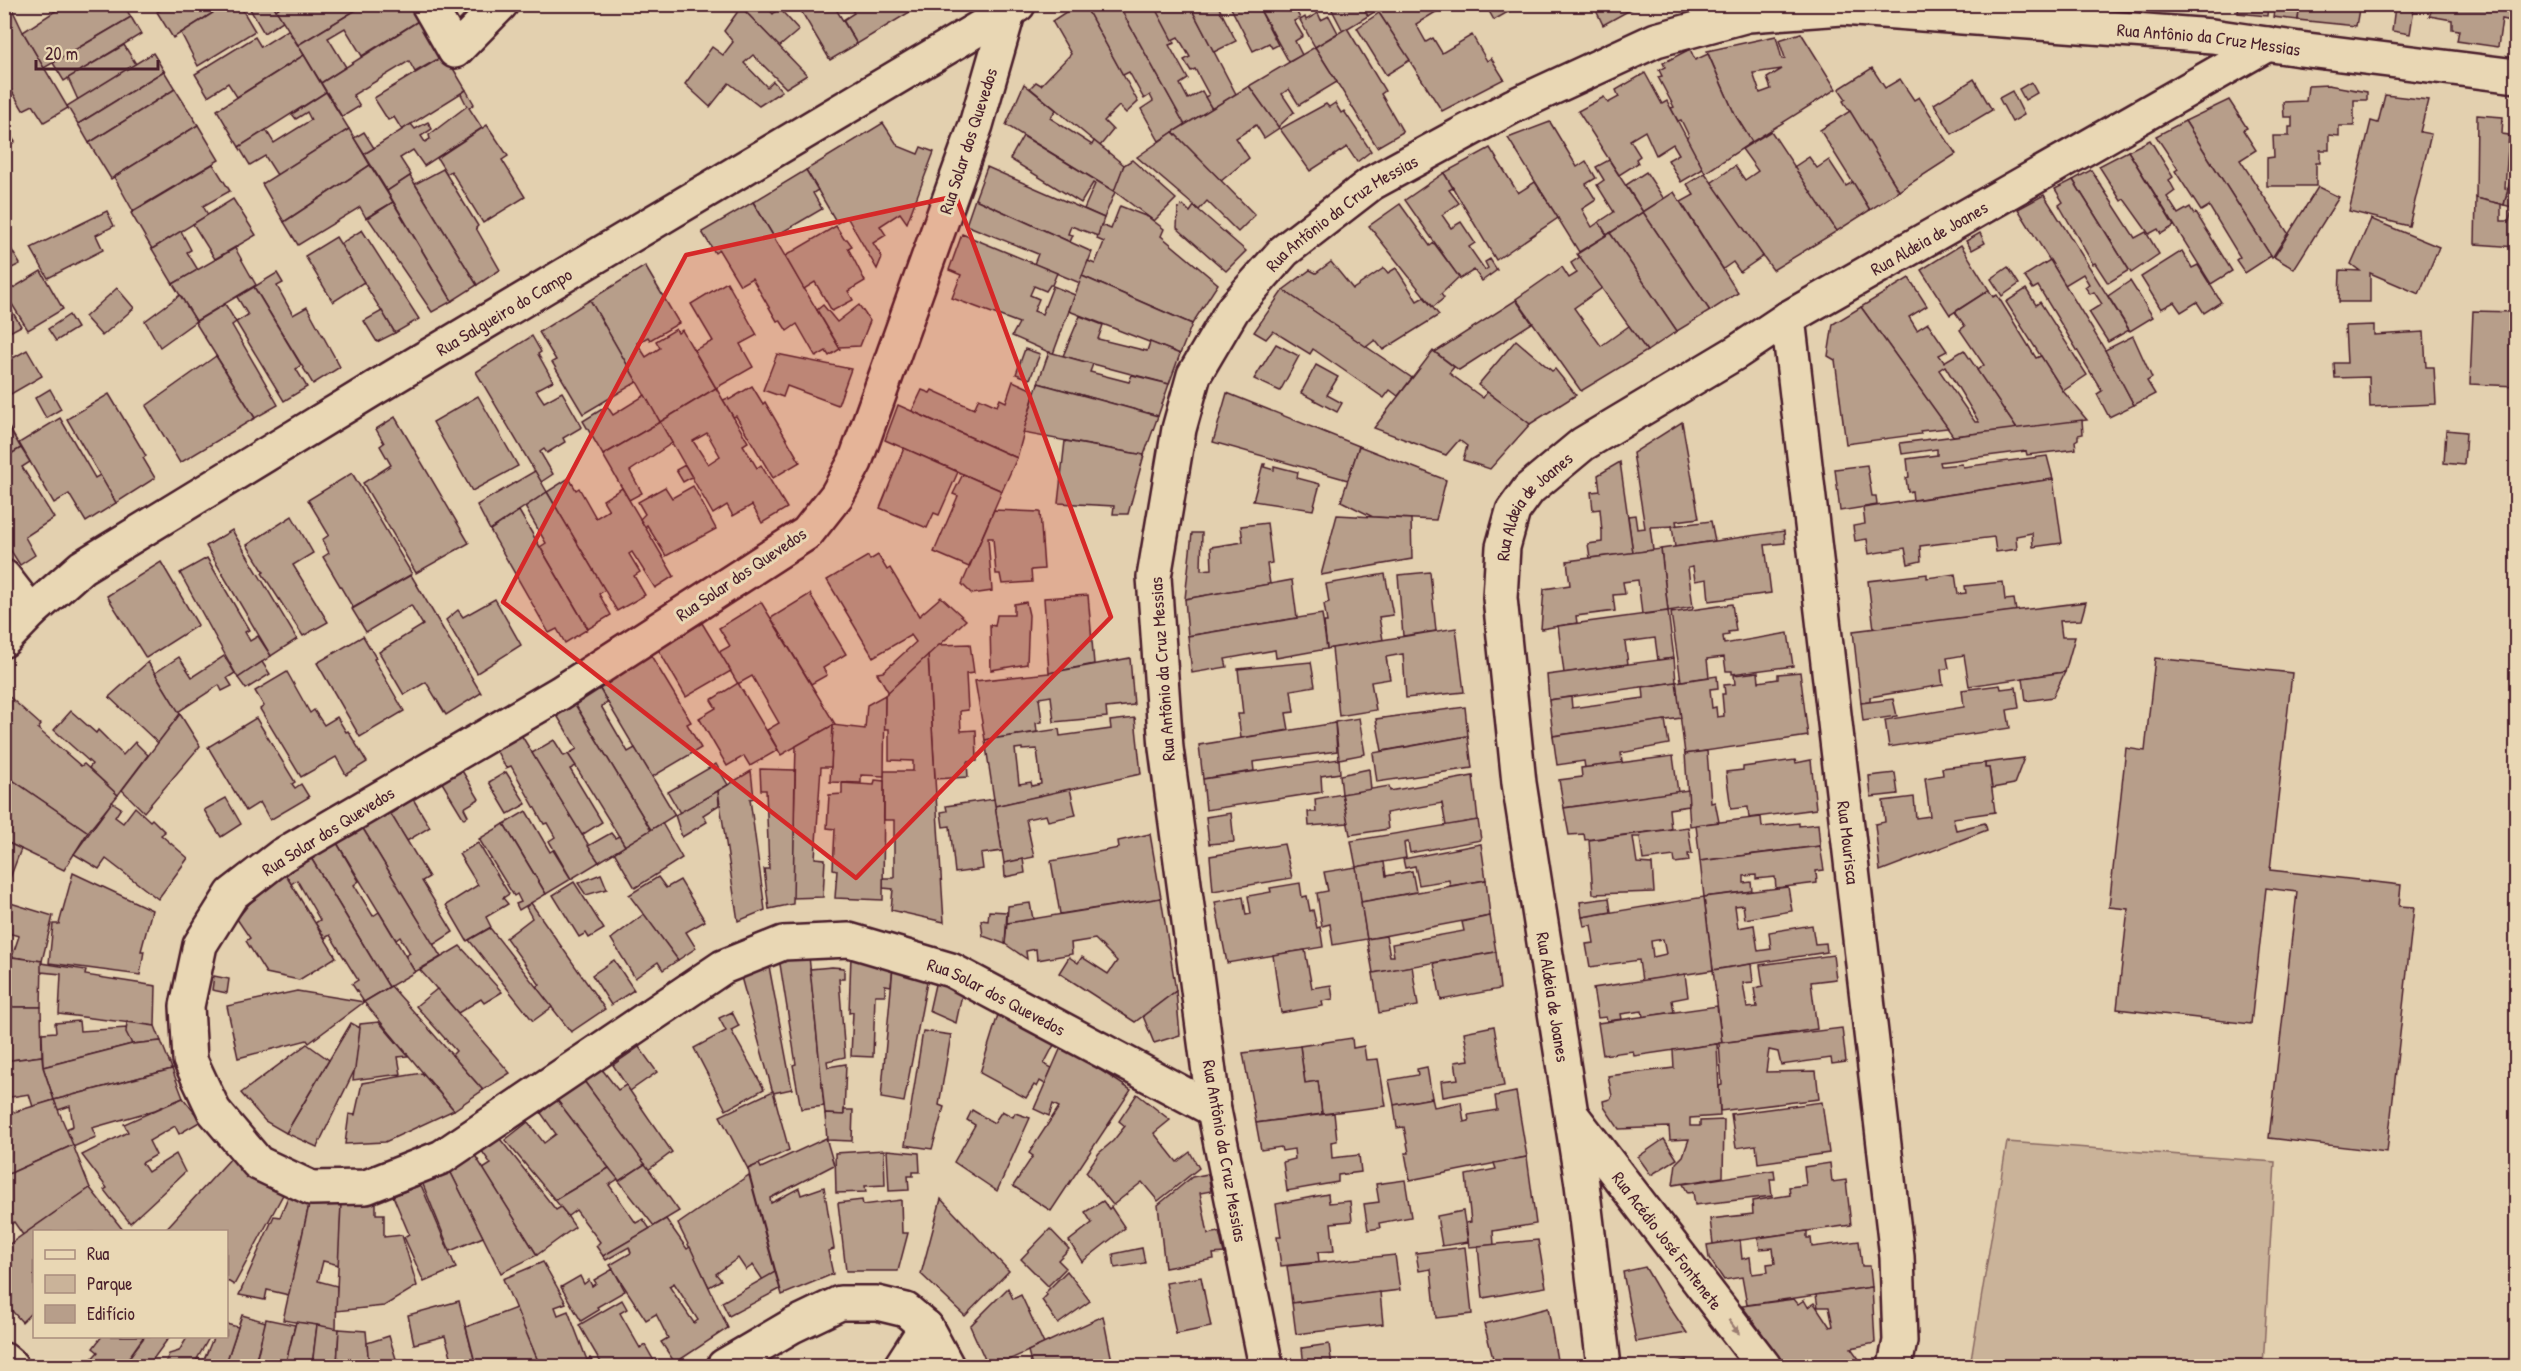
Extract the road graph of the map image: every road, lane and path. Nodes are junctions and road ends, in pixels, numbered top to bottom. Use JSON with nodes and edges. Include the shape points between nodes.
{"nodes":[{"id":1,"x":428,"y":4,"type":"edge"},
{"id":2,"x":501,"y":4,"type":"edge"},
{"id":3,"x":1014,"y":7,"type":"edge"},
{"id":4,"x":2268,"y":44,"type":"junction"},
{"id":5,"x":2517,"y":76,"type":"edge"},
{"id":6,"x":1788,"y":318,"type":"junction"},
{"id":7,"x":4,"y":577,"type":"edge"},
{"id":8,"x":31,"y":612,"type":"junction"},
{"id":9,"x":4,"y":640,"type":"edge"},
{"id":10,"x":1214,"y":1110,"type":"junction"},
{"id":11,"x":1571,"y":1114,"type":"junction"},
{"id":12,"x":926,"y":1327,"type":"junction"},
{"id":13,"x":4,"y":1360,"type":"edge"},
{"id":14,"x":11,"y":1366,"type":"edge"},
{"id":15,"x":724,"y":1366,"type":"edge"},
{"id":16,"x":901,"y":1366,"type":"edge"},
{"id":17,"x":947,"y":1366,"type":"edge"},
{"id":18,"x":1266,"y":1366,"type":"edge"},
{"id":19,"x":1604,"y":1366,"type":"edge"},
{"id":20,"x":1764,"y":1366,"type":"edge"},
{"id":21,"x":1895,"y":1366,"type":"edge"}],
"edges":[{"from":1,"to":2,"type":"street","via":[[456,51]]},
{"from":3,"to":8,"type":"street","name":"Rua Salgueiro do Campo","via":[[82,567]]},
{"from":3,"to":10,"type":"street","name":"Rua Solar dos Quevedos","via":[[976,125],[855,462],[837,495],[807,533],[560,693],[281,856],[232,894],[200,945],[187,1006],[190,1060],[214,1112],[258,1163],[311,1188],[366,1187],[442,1157],[723,967],[783,943],[849,940],[951,969]]},
{"from":4,"to":5,"type":"street","name":"Rua Antônio da Cruz Messias"},
{"from":4,"to":6,"type":"street","name":"Rua Aldeia de Joanes"},
{"from":4,"to":10,"type":"street","name":"Rua Antônio da Cruz Messias","via":[[2212,36],[1842,8],[1748,15],[1656,40],[1513,106],[1372,183],[1284,251],[1233,309],[1194,375],[1179,429],[1154,577],[1166,748]]},
{"from":6,"to":11,"type":"street","name":"Rua Aldeia de Joanes","via":[[1583,444],[1530,489],[1514,512],[1503,547],[1500,598],[1519,783]]},
{"from":6,"to":21,"type":"street","name":"Rua Mourisca","via":[[1897,1257],[1900,1341]]},
{"from":7,"to":8,"type":"street"},
{"from":8,"to":9,"type":"street","name":"Rua Salgueiro do Campo"},
{"from":10,"to":18,"type":"street","name":"Rua Antônio da Cruz Messias"},
{"from":11,"to":19,"type":"street","name":"Rua Aldeia de Joanes"},
{"from":11,"to":20,"type":"street","name":"Rua Acédio José Fontenete","one_way":true},
{"from":12,"to":15,"type":"street","via":[[906,1310],[878,1303],[840,1303]]},
{"from":12,"to":16,"type":"street"},
{"from":12,"to":17,"type":"street"},
{"from":13,"to":14,"type":"street"}]}
